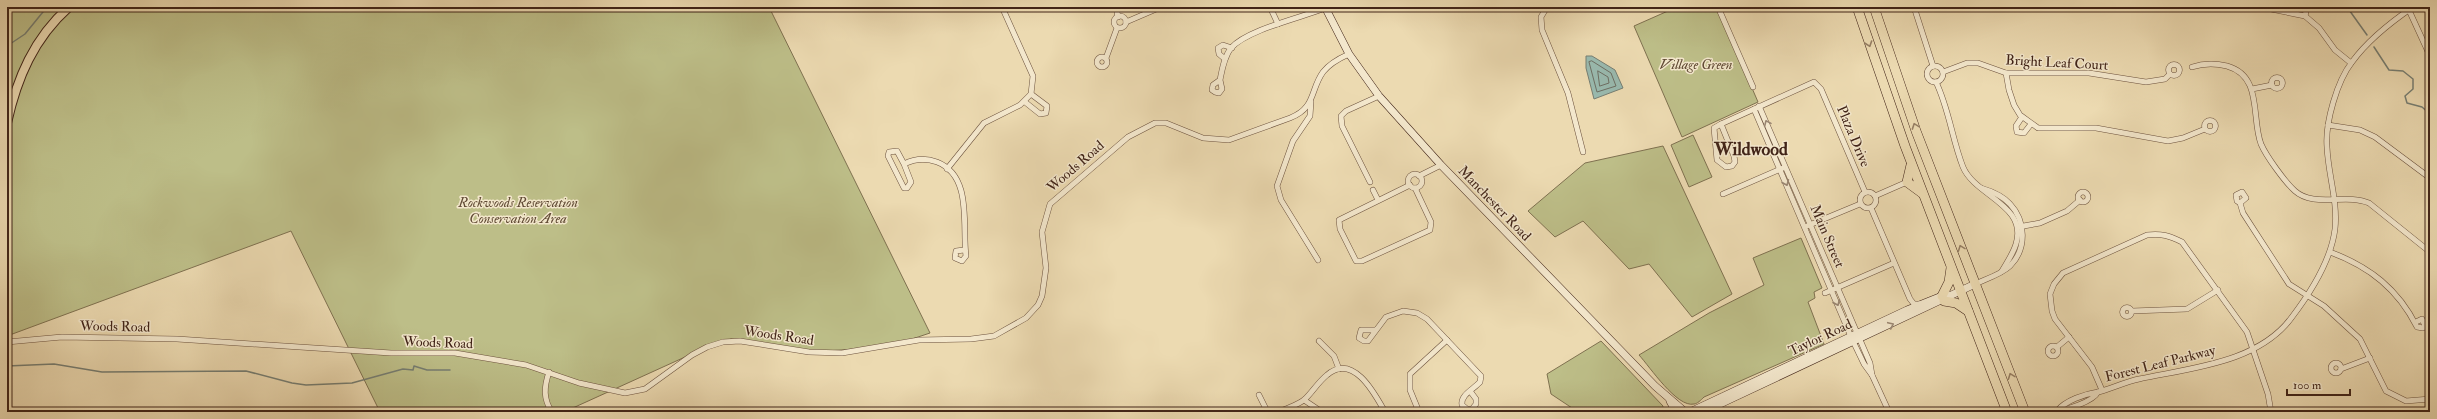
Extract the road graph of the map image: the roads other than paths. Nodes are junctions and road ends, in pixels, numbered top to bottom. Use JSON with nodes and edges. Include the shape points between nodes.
{"nodes":[{"id":1,"x":69,"y":7,"type":"edge"},
{"id":2,"x":1002,"y":7,"type":"edge"},
{"id":3,"x":1116,"y":7,"type":"edge"},
{"id":4,"x":1161,"y":7,"type":"edge"},
{"id":5,"x":1270,"y":7,"type":"edge"},
{"id":6,"x":1326,"y":7,"type":"edge"},
{"id":7,"x":1547,"y":7,"type":"edge"},
{"id":8,"x":1718,"y":7,"type":"edge"},
{"id":9,"x":1857,"y":7,"type":"edge"},
{"id":10,"x":1874,"y":7,"type":"edge"},
{"id":11,"x":1914,"y":7,"type":"edge"},
{"id":12,"x":2261,"y":7,"type":"edge"},
{"id":13,"x":2307,"y":7,"type":"edge"},
{"id":14,"x":2410,"y":8,"type":"edge"},
{"id":15,"x":2305,"y":16,"type":"junction"},
{"id":16,"x":1118,"y":17,"type":"junction"},
{"id":17,"x":1126,"y":22,"type":"junction"},
{"id":18,"x":1278,"y":24,"type":"junction"},
{"id":19,"x":1117,"y":28,"type":"junction"},
{"id":20,"x":1232,"y":48,"type":"junction"},
{"id":21,"x":1349,"y":54,"type":"junction"},
{"id":22,"x":2430,"y":56,"type":"edge"},
{"id":23,"x":1106,"y":58,"type":"dead end"},
{"id":24,"x":1225,"y":59,"type":"junction"},
{"id":25,"x":2351,"y":63,"type":"junction"},
{"id":26,"x":1933,"y":66,"type":"junction"},
{"id":27,"x":2192,"y":67,"type":"dead end"},
{"id":28,"x":1943,"y":72,"type":"junction"},
{"id":29,"x":2006,"y":73,"type":"junction"},
{"id":30,"x":2170,"y":74,"type":"dead end"},
{"id":31,"x":1220,"y":80,"type":"dead end"},
{"id":32,"x":1936,"y":82,"type":"junction"},
{"id":33,"x":2272,"y":85,"type":"dead end"},
{"id":34,"x":1753,"y":87,"type":"dead end"},
{"id":35,"x":2252,"y":89,"type":"junction"},
{"id":36,"x":1031,"y":94,"type":"junction"},
{"id":37,"x":1379,"y":96,"type":"junction"},
{"id":38,"x":1311,"y":100,"type":"junction"},
{"id":39,"x":1025,"y":102,"type":"junction"},
{"id":40,"x":1757,"y":108,"type":"junction"},
{"id":41,"x":2022,"y":117,"type":"junction"},
{"id":42,"x":7,"y":123,"type":"edge"},
{"id":43,"x":1721,"y":124,"type":"junction"},
{"id":44,"x":2031,"y":124,"type":"junction"},
{"id":45,"x":2328,"y":125,"type":"junction"},
{"id":46,"x":2205,"y":129,"type":"dead end"},
{"id":47,"x":1583,"y":152,"type":"dead end"},
{"id":48,"x":1911,"y":163,"type":"junction"},
{"id":49,"x":904,"y":164,"type":"junction"},
{"id":50,"x":1441,"y":165,"type":"junction"},
{"id":51,"x":1786,"y":167,"type":"junction"},
{"id":52,"x":947,"y":169,"type":"junction"},
{"id":53,"x":1780,"y":170,"type":"junction"},
{"id":54,"x":1419,"y":176,"type":"junction"},
{"id":55,"x":2430,"y":178,"type":"edge"},
{"id":56,"x":1370,"y":182,"type":"dead end"},
{"id":57,"x":1907,"y":182,"type":"junction"},
{"id":58,"x":1410,"y":186,"type":"junction"},
{"id":59,"x":1415,"y":188,"type":"junction"},
{"id":60,"x":1373,"y":190,"type":"dead end"},
{"id":61,"x":1865,"y":192,"type":"junction"},
{"id":62,"x":1922,"y":193,"type":"junction"},
{"id":63,"x":1723,"y":194,"type":"dead end"},
{"id":64,"x":1875,"y":196,"type":"junction"},
{"id":65,"x":2334,"y":199,"type":"junction"},
{"id":66,"x":1378,"y":200,"type":"junction"},
{"id":67,"x":2080,"y":200,"type":"dead end"},
{"id":68,"x":2240,"y":203,"type":"dead end"},
{"id":69,"x":1860,"y":204,"type":"junction"},
{"id":70,"x":1871,"y":208,"type":"junction"},
{"id":71,"x":1807,"y":226,"type":"junction"},
{"id":72,"x":2019,"y":227,"type":"junction"},
{"id":73,"x":964,"y":250,"type":"dead end"},
{"id":74,"x":2330,"y":252,"type":"junction"},
{"id":75,"x":2430,"y":252,"type":"edge"},
{"id":76,"x":1318,"y":260,"type":"dead end"},
{"id":77,"x":1894,"y":263,"type":"junction"},
{"id":78,"x":1951,"y":266,"type":"junction"},
{"id":79,"x":1975,"y":284,"type":"junction"},
{"id":80,"x":1834,"y":289,"type":"junction"},
{"id":81,"x":2218,"y":290,"type":"junction"},
{"id":82,"x":1960,"y":291,"type":"junction"},
{"id":83,"x":1825,"y":293,"type":"dead end"},
{"id":84,"x":2306,"y":296,"type":"junction"},
{"id":85,"x":1943,"y":298,"type":"junction"},
{"id":86,"x":1910,"y":299,"type":"junction"},
{"id":87,"x":1921,"y":304,"type":"junction"},
{"id":88,"x":1907,"y":310,"type":"junction"},
{"id":89,"x":1968,"y":311,"type":"junction"},
{"id":90,"x":2132,"y":311,"type":"dead end"},
{"id":91,"x":2416,"y":322,"type":"dead end"},
{"id":92,"x":1375,"y":330,"type":"dead end"},
{"id":93,"x":2069,"y":337,"type":"junction"},
{"id":94,"x":1856,"y":339,"type":"junction"},
{"id":95,"x":1447,"y":340,"type":"junction"},
{"id":96,"x":1319,"y":341,"type":"dead end"},
{"id":97,"x":7,"y":342,"type":"edge"},
{"id":98,"x":2057,"y":348,"type":"dead end"},
{"id":99,"x":2253,"y":348,"type":"junction"},
{"id":100,"x":2370,"y":358,"type":"junction"},
{"id":101,"x":1339,"y":369,"type":"junction"},
{"id":102,"x":2341,"y":369,"type":"dead end"},
{"id":103,"x":549,"y":372,"type":"junction"},
{"id":104,"x":1470,"y":391,"type":"dead end"},
{"id":105,"x":2100,"y":391,"type":"junction"},
{"id":106,"x":1259,"y":395,"type":"dead end"},
{"id":107,"x":1304,"y":400,"type":"junction"},
{"id":108,"x":1668,"y":400,"type":"junction"},
{"id":109,"x":2430,"y":400,"type":"edge"},
{"id":110,"x":1319,"y":411,"type":"edge"},
{"id":111,"x":2025,"y":411,"type":"edge"},
{"id":112,"x":2055,"y":411,"type":"edge"},
{"id":113,"x":552,"y":412,"type":"edge"},
{"id":114,"x":1270,"y":412,"type":"edge"},
{"id":115,"x":1278,"y":412,"type":"edge"},
{"id":116,"x":1325,"y":412,"type":"edge"},
{"id":117,"x":1385,"y":412,"type":"edge"},
{"id":118,"x":1418,"y":412,"type":"edge"},
{"id":119,"x":1506,"y":412,"type":"edge"},
{"id":120,"x":1539,"y":412,"type":"edge"},
{"id":121,"x":1676,"y":412,"type":"edge"},
{"id":122,"x":1683,"y":412,"type":"edge"},
{"id":123,"x":1693,"y":412,"type":"edge"},
{"id":124,"x":1703,"y":412,"type":"edge"},
{"id":125,"x":1889,"y":412,"type":"edge"},
{"id":126,"x":2007,"y":412,"type":"edge"},
{"id":127,"x":2271,"y":412,"type":"edge"}],
"edges":[{"from":1,"to":42,"type":"main road","via":[[48,30],[26,62]]},
{"from":2,"to":36,"type":"street","via":[[1033,76]]},
{"from":3,"to":16,"type":"street"},
{"from":4,"to":17,"type":"street"},
{"from":5,"to":18,"type":"street"},
{"from":6,"to":18,"type":"street"},
{"from":6,"to":21,"type":"street","name":"Manchester Road"},
{"from":7,"to":47,"type":"street","via":[[1541,17],[1542,30],[1568,93]]},
{"from":8,"to":34,"type":"street"},
{"from":9,"to":48,"type":"highway","one_way":true},
{"from":79,"to":10,"type":"highway","one_way":true,"via":[[1916,131]]},
{"from":11,"to":26,"type":"street"},
{"from":12,"to":15,"type":"street"},
{"from":13,"to":15,"type":"street"},
{"from":14,"to":22,"type":"street"},
{"from":14,"to":25,"type":"street","name":"Forest Leaf Parkway","via":[[2373,39]]},
{"from":15,"to":25,"type":"street","via":[[2319,28],[2335,50]]},
{"from":16,"to":17,"type":"street","via":[[1123,17]]},
{"from":16,"to":19,"type":"street","via":[[1114,21]]},
{"from":17,"to":19,"type":"street","via":[[1124,27]]},
{"from":18,"to":20,"type":"street"},
{"from":19,"to":23,"type":"street"},
{"from":20,"to":24,"type":"street"},
{"from":20,"to":24,"type":"street","via":[[1223,45],[1218,48],[1219,54]]},
{"from":21,"to":37,"type":"street","name":"Manchester Road"},
{"from":21,"to":38,"type":"street","name":"Woods Road","via":[[1331,64],[1323,72]]},
{"from":24,"to":31,"type":"street"},
{"from":25,"to":45,"type":"street","name":"Forest Leaf Parkway","via":[[2336,95]]},
{"from":26,"to":28,"type":"street","via":[[1938,66]]},
{"from":26,"to":32,"type":"street","via":[[1928,70],[1927,76],[1931,82]]},
{"from":27,"to":35,"type":"street","via":[[2207,63],[2230,67],[2242,74]]},
{"from":28,"to":29,"type":"street","name":"Bright Leaf Court","via":[[1967,63],[1978,63]]},
{"from":28,"to":32,"type":"street","via":[[1942,78]]},
{"from":29,"to":30,"type":"street","name":"Bright Leaf Court","via":[[2089,73],[2146,82],[2165,79]]},
{"from":29,"to":41,"type":"street","via":[[2014,105]]},
{"from":32,"to":72,"type":"street","via":[[1963,166],[1978,187],[2007,208]]},
{"from":33,"to":35,"type":"street"},
{"from":35,"to":65,"type":"street","via":[[2262,145],[2284,177],[2295,191],[2305,196]]},
{"from":36,"to":39,"type":"street"},
{"from":36,"to":39,"type":"street","via":[[1047,106],[1046,113],[1040,114]]},
{"from":37,"to":50,"type":"street","name":"Manchester Road"},
{"from":37,"to":56,"type":"street","via":[[1346,111],[1341,116],[1342,126]]},
{"from":38,"to":76,"type":"street","via":[[1310,116],[1293,141],[1277,186],[1281,200]]},
{"from":38,"to":103,"type":"street","name":"Woods Road","via":[[1300,114],[1229,140],[1203,138],[1166,123],[1155,123],[1123,141],[1050,204],[1042,232],[1046,268],[1042,296],[1038,305],[1026,318],[994,336],[971,340],[919,340],[842,353],[809,352],[740,340],[723,342],[692,355],[645,389],[625,393],[579,384]]},
{"from":39,"to":52,"type":"street","via":[[984,123]]},
{"from":40,"to":43,"type":"street"},
{"from":51,"to":40,"type":"street","name":"Main Street","one_way":true},
{"from":40,"to":53,"type":"street","name":"Main Street"},
{"from":40,"to":61,"type":"street","name":"Plaza Drive","via":[[1812,82],[1820,89]]},
{"from":41,"to":44,"type":"street"},
{"from":41,"to":44,"type":"street","via":[[2016,126],[2017,132],[2024,133]]},
{"from":43,"to":43,"type":"street","via":[[1714,128],[1717,160],[1726,167],[1732,166],[1735,162],[1734,156]]},
{"from":44,"to":46,"type":"street","via":[[2038,128],[2096,128],[2168,141]]},
{"from":45,"to":55,"type":"street","via":[[2360,130],[2375,137]]},
{"from":45,"to":65,"type":"street","name":"Forest Leaf Parkway","via":[[2326,145]]},
{"from":48,"to":57,"type":"highway"},
{"from":48,"to":62,"type":"highway"},
{"from":49,"to":49,"type":"street","via":[[897,151],[889,152],[888,156],[901,186],[907,188],[911,182]]},
{"from":49,"to":52,"type":"street","via":[[931,161]]},
{"from":50,"to":54,"type":"street"},
{"from":50,"to":108,"type":"street","name":"Manchester Road"},
{"from":51,"to":53,"type":"street"},
{"from":51,"to":71,"type":"street","name":"Main Street"},
{"from":52,"to":73,"type":"street","via":[[958,181],[962,192]]},
{"from":53,"to":63,"type":"street"},
{"from":53,"to":71,"type":"street","name":"Main Street","one_way":true},
{"from":54,"to":58,"type":"street","via":[[1411,176],[1408,181]]},
{"from":54,"to":59,"type":"street","via":[[1422,183]]},
{"from":57,"to":62,"type":"highway"},
{"from":57,"to":64,"type":"street"},
{"from":58,"to":59,"type":"street"},
{"from":58,"to":66,"type":"street"},
{"from":59,"to":66,"type":"street","via":[[1431,222],[1430,230],[1362,261],[1356,261],[1340,229],[1339,220]]},
{"from":60,"to":66,"type":"street"},
{"from":61,"to":64,"type":"street","via":[[1871,192]]},
{"from":61,"to":69,"type":"street","via":[[1860,197]]},
{"from":62,"to":78,"type":"highway"},
{"from":64,"to":70,"type":"street","via":[[1876,203]]},
{"from":65,"to":74,"type":"street","name":"Forest Leaf Parkway","via":[[2335,231]]},
{"from":65,"to":75,"type":"street","via":[[2358,199],[2368,203]]},
{"from":67,"to":72,"type":"street","via":[[2061,214],[2040,223]]},
{"from":68,"to":84,"type":"street","via":[[2243,213],[2284,277],[2289,284]]},
{"from":69,"to":70,"type":"street"},
{"from":69,"to":71,"type":"street"},
{"from":70,"to":77,"type":"street"},
{"from":71,"to":80,"type":"street","name":"Main Street"},
{"from":72,"to":79,"type":"street","name":"Taylor Road","via":[[2015,248],[2002,271]]},
{"from":74,"to":84,"type":"street","name":"Forest Leaf Parkway"},
{"from":74,"to":91,"type":"street","via":[[2353,260],[2372,272],[2389,287]]},
{"from":77,"to":80,"type":"street"},
{"from":77,"to":86,"type":"street"},
{"from":78,"to":82,"type":"highway"},
{"from":78,"to":85,"type":"highway"},
{"from":79,"to":82,"type":"street","name":"Taylor Road"},
{"from":111,"to":79,"type":"highway","one_way":true},
{"from":80,"to":83,"type":"street"},
{"from":80,"to":94,"type":"street","name":"Main Street"},
{"from":81,"to":90,"type":"street","via":[[2188,309]]},
{"from":81,"to":93,"type":"street","via":[[2182,242],[2170,236],[2147,235],[2064,273],[2058,279],[2050,294],[2052,311]]},
{"from":81,"to":99,"type":"street","via":[[2242,324]]},
{"from":82,"to":85,"type":"street","name":"Taylor Road"},
{"from":82,"to":89,"type":"highway"},
{"from":84,"to":99,"type":"street","name":"Forest Leaf Parkway","via":[[2278,334]]},
{"from":84,"to":100,"type":"street","via":[[2324,306],[2356,335]]},
{"from":85,"to":87,"type":"street","name":"Taylor Road"},
{"from":85,"to":89,"type":"highway"},
{"from":94,"to":85,"type":"street","name":"Taylor Road","one_way":true},
{"from":86,"to":87,"type":"street","via":[[1914,304]]},
{"from":86,"to":88,"type":"street"},
{"from":87,"to":88,"type":"street","name":"Taylor Road"},
{"from":88,"to":94,"type":"street","name":"Taylor Road"},
{"from":89,"to":126,"type":"highway"},
{"from":92,"to":95,"type":"street","via":[[1386,317],[1396,312],[1407,311],[1422,315]]},
{"from":93,"to":98,"type":"street"},
{"from":93,"to":105,"type":"street","via":[[2092,367]]},
{"from":94,"to":123,"type":"street","name":"Taylor Road"},
{"from":94,"to":124,"type":"street","name":"Taylor Road"},
{"from":94,"to":125,"type":"street","name":"Main Street","via":[[1864,364],[1872,375]]},
{"from":95,"to":104,"type":"street","via":[[1481,376],[1480,382]]},
{"from":95,"to":118,"type":"street","via":[[1410,374],[1409,385]]},
{"from":96,"to":101,"type":"street","via":[[1334,356]]},
{"from":97,"to":103,"type":"street","name":"Woods Road","via":[[62,337],[177,339],[391,353],[455,353],[526,365]]},
{"from":99,"to":105,"type":"street","name":"Forest Leaf Parkway","via":[[2189,371],[2147,378]]},
{"from":99,"to":127,"type":"street"},
{"from":100,"to":102,"type":"street"},
{"from":100,"to":109,"type":"street","via":[[2386,391],[2406,401]]},
{"from":101,"to":107,"type":"street","via":[[1328,374]]},
{"from":101,"to":117,"type":"street","via":[[1354,372],[1369,384]]},
{"from":103,"to":113,"type":"street","via":[[544,398]]},
{"from":105,"to":112,"type":"street","name":"Forest Leaf Parkway","via":[[2096,396],[2061,412]]},
{"from":106,"to":114,"type":"street"},
{"from":107,"to":110,"type":"street"},
{"from":107,"to":115,"type":"street"},
{"from":108,"to":121,"type":"street","name":"Manchester Road"},
{"from":108,"to":122,"type":"street","name":"Manchester Road"},
{"from":110,"to":116,"type":"street"},
{"from":119,"to":120,"type":"street"},
{"from":122,"to":123,"type":"street"}]}
